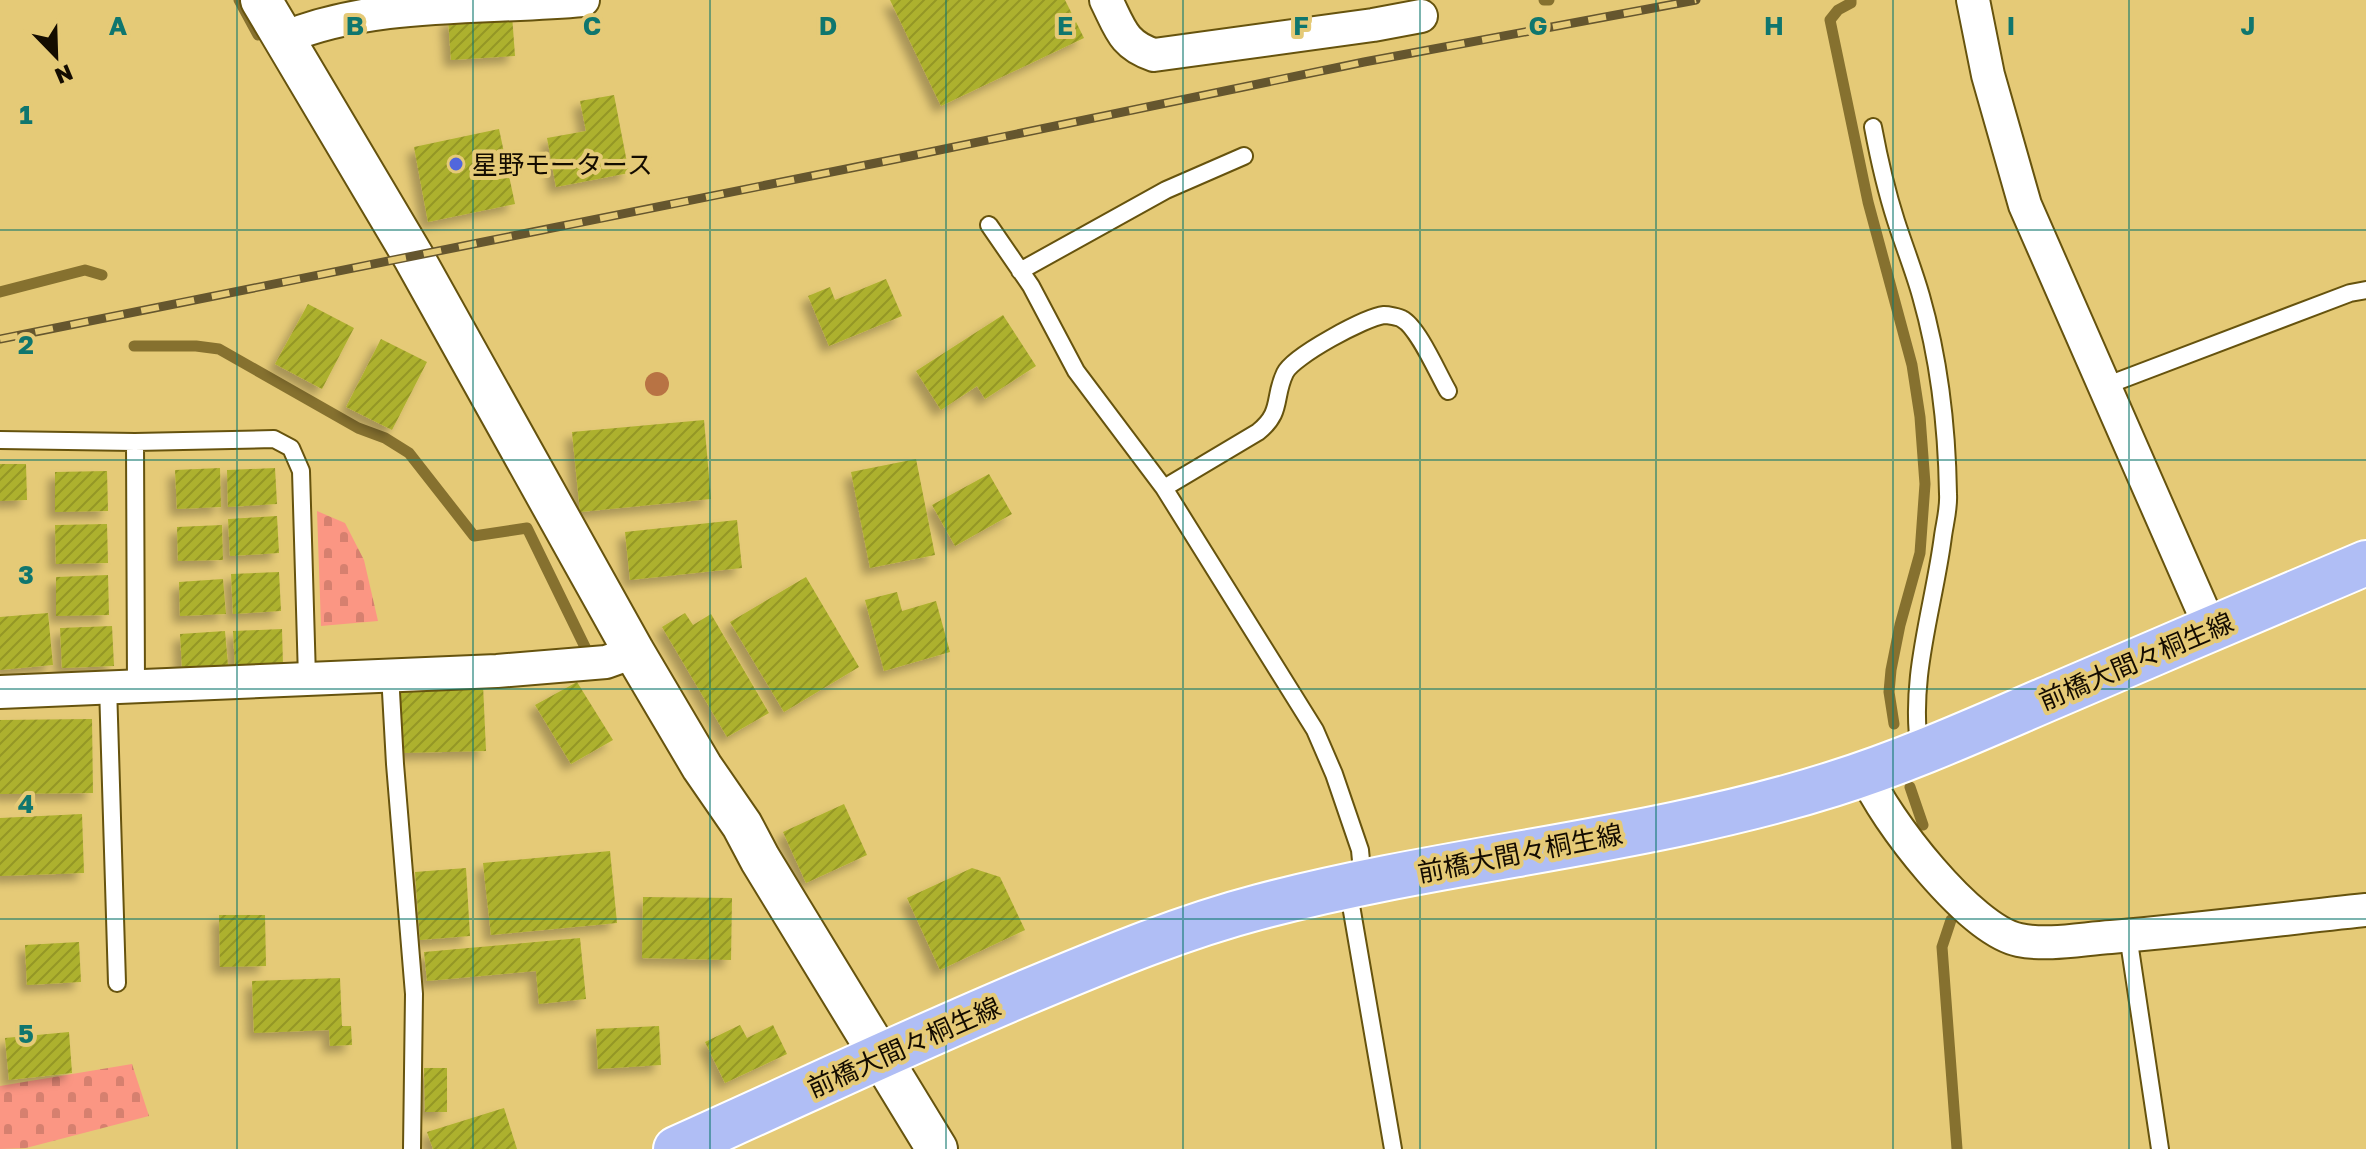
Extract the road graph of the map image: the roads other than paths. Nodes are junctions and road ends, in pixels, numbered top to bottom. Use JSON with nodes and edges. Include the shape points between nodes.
{"nodes":[{"id":1,"x":261,"y":0,"type":"edge"},
{"id":2,"x":583,"y":0,"type":"edge"},
{"id":3,"x":1106,"y":0,"type":"edge"},
{"id":4,"x":1973,"y":0,"type":"edge"},
{"id":5,"x":1421,"y":16,"type":"dead end"},
{"id":6,"x":284,"y":38,"type":"junction"},
{"id":7,"x":1873,"y":127,"type":"dead end"},
{"id":8,"x":1244,"y":156,"type":"dead end"},
{"id":9,"x":989,"y":225,"type":"dead end"},
{"id":10,"x":1020,"y":271,"type":"junction"},
{"id":11,"x":2366,"y":290,"type":"edge"},
{"id":12,"x":2105,"y":386,"type":"junction"},
{"id":13,"x":1448,"y":391,"type":"dead end"},
{"id":14,"x":0,"y":440,"type":"edge"},
{"id":15,"x":135,"y":442,"type":"junction"},
{"id":16,"x":1164,"y":488,"type":"junction"},
{"id":17,"x":2366,"y":563,"type":"edge"},
{"id":18,"x":2211,"y":629,"type":"junction"},
{"id":19,"x":634,"y":652,"type":"junction"},
{"id":20,"x":390,"y":674,"type":"junction"},
{"id":21,"x":307,"y":678,"type":"junction"},
{"id":22,"x":122,"y":686,"type":"junction"},
{"id":23,"x":0,"y":692,"type":"edge"},
{"id":24,"x":1920,"y":753,"type":"junction"},
{"id":25,"x":1865,"y":773,"type":"junction"},
{"id":26,"x":1356,"y":886,"type":"junction"},
{"id":27,"x":2366,"y":910,"type":"edge"},
{"id":28,"x":2128,"y":935,"type":"junction"},
{"id":29,"x":117,"y":983,"type":"dead end"},
{"id":30,"x":882,"y":1056,"type":"junction"},
{"id":31,"x":412,"y":1149,"type":"edge"},
{"id":32,"x":676,"y":1149,"type":"edge"},
{"id":33,"x":937,"y":1149,"type":"edge"},
{"id":34,"x":1393,"y":1149,"type":"edge"},
{"id":35,"x":2160,"y":1149,"type":"edge"}],
"edges":[{"from":1,"to":6,"type":"street"},
{"from":2,"to":6,"type":"street","via":[[391,13],[314,25]]},
{"from":3,"to":5,"type":"street","via":[[1136,49],[1154,55]]},
{"from":4,"to":12,"type":"street","via":[[2025,205]]},
{"from":6,"to":19,"type":"street"},
{"from":7,"to":24,"type":"lane","via":[[1884,182],[1921,297],[1938,379],[1947,464],[1949,499],[1923,642]]},
{"from":8,"to":10,"type":"lane","via":[[1166,190]]},
{"from":9,"to":10,"type":"lane"},
{"from":10,"to":16,"type":"lane","via":[[1076,371]]},
{"from":11,"to":12,"type":"lane"},
{"from":12,"to":18,"type":"street"},
{"from":13,"to":16,"type":"lane","via":[[1403,319],[1384,315],[1293,361],[1272,421]]},
{"from":14,"to":15,"type":"lane"},
{"from":15,"to":21,"type":"lane","via":[[274,439],[291,448],[301,471]]},
{"from":15,"to":22,"type":"lane"},
{"from":16,"to":26,"type":"lane","via":[[1315,730],[1360,850]]},
{"from":17,"to":18,"type":"main road","name":"前橋大間々桐生線"},
{"from":18,"to":24,"type":"main road","name":"前橋大間々桐生線"},
{"from":19,"to":20,"type":"street","via":[[606,662]]},
{"from":19,"to":30,"type":"street"},
{"from":20,"to":21,"type":"street"},
{"from":20,"to":31,"type":"lane","via":[[414,994]]},
{"from":21,"to":22,"type":"street"},
{"from":22,"to":23,"type":"street"},
{"from":22,"to":29,"type":"lane"},
{"from":24,"to":25,"type":"main road","name":"前橋大間々桐生線"},
{"from":25,"to":26,"type":"main road","name":"前橋大間々桐生線","via":[[1668,826]]},
{"from":25,"to":28,"type":"street","via":[[1874,795],[1955,899],[1999,933],[2044,942]]},
{"from":26,"to":30,"type":"main road","name":"前橋大間々桐生線","via":[[1260,907],[1128,950]]},
{"from":26,"to":34,"type":"lane"},
{"from":27,"to":28,"type":"street"},
{"from":28,"to":35,"type":"lane"},
{"from":30,"to":32,"type":"main road","name":"前橋大間々桐生線"},
{"from":30,"to":33,"type":"street"}]}
